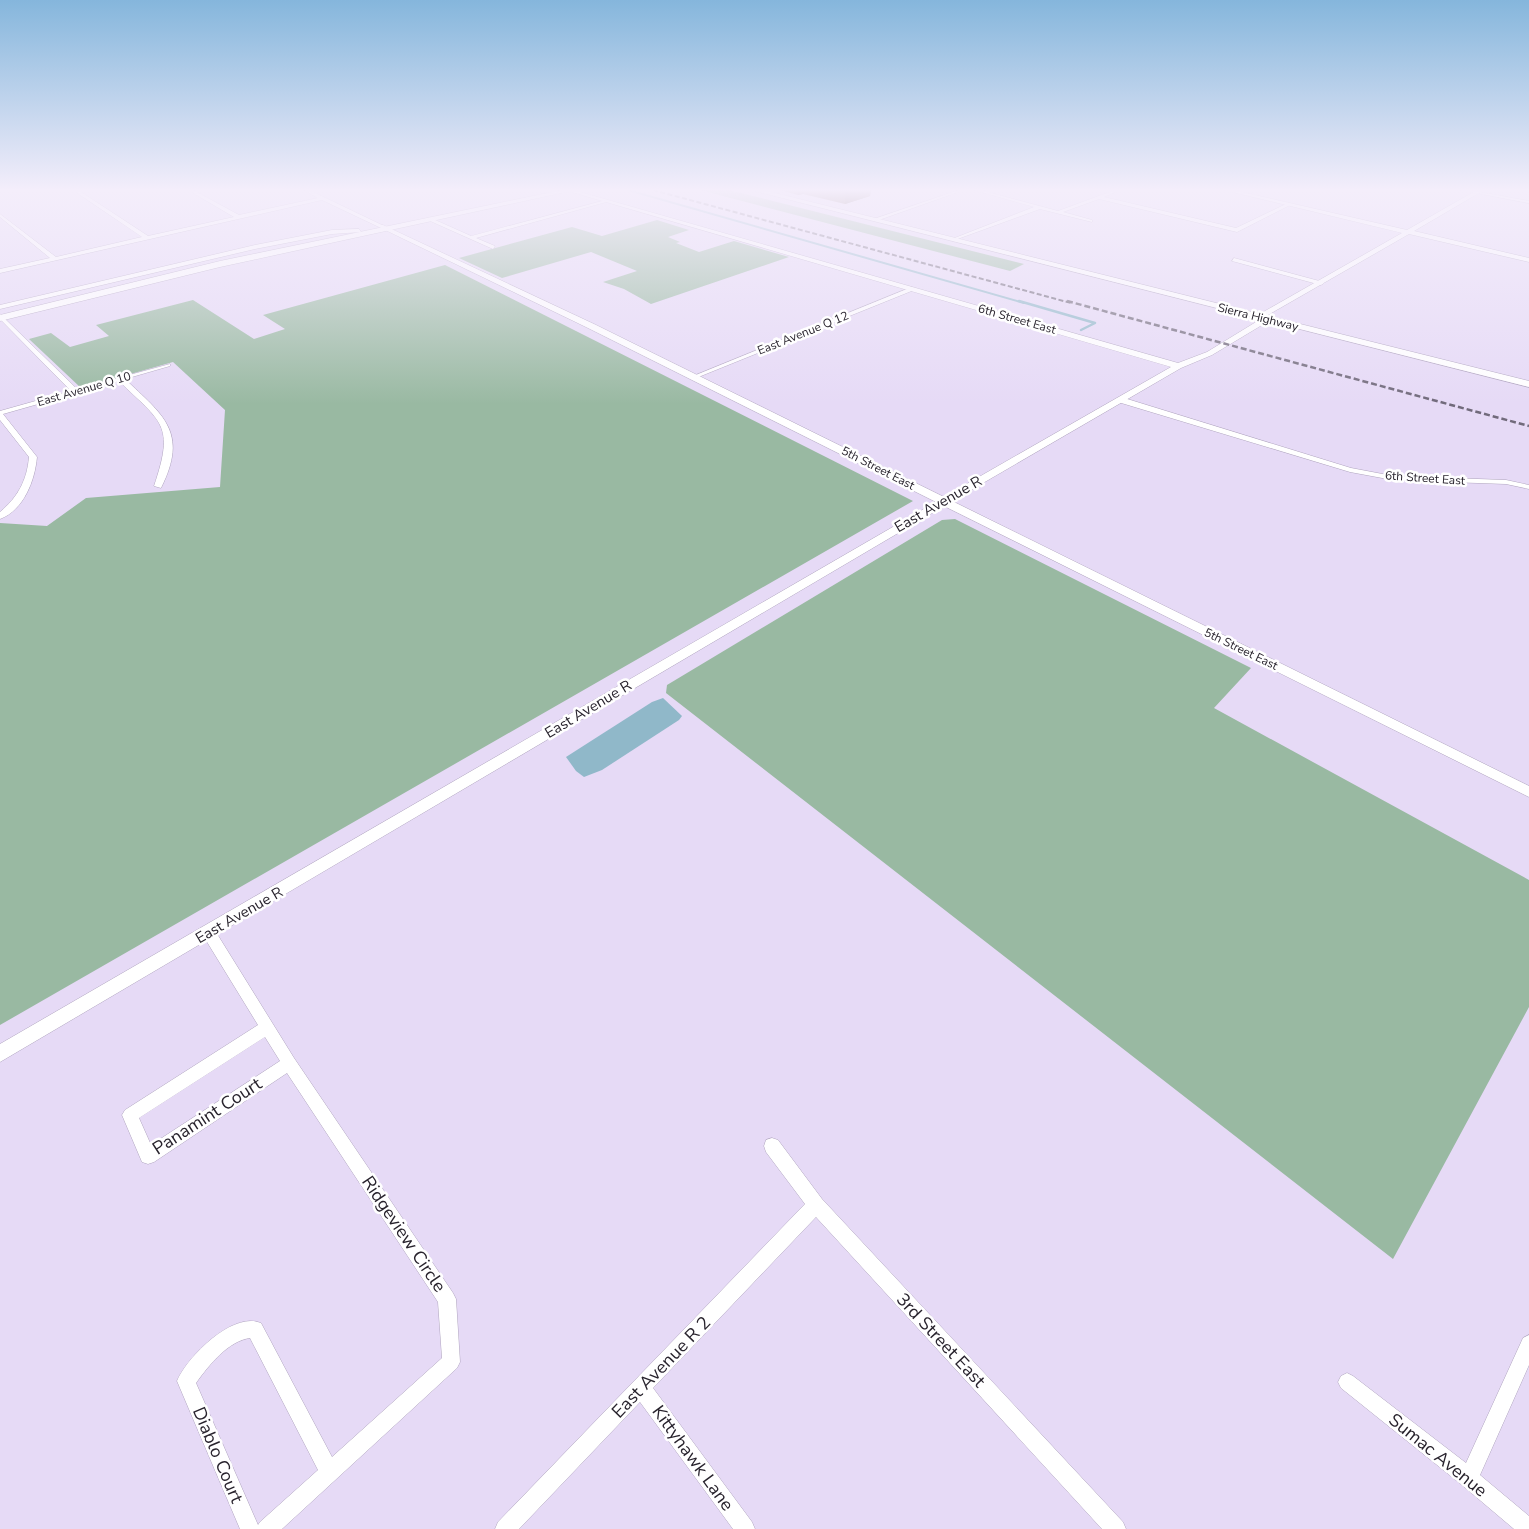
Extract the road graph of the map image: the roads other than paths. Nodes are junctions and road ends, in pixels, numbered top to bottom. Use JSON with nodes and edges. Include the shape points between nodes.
{"nodes":[{"id":1,"x":44,"y":261,"type":"edge"},
{"id":2,"x":194,"y":261,"type":"edge"},
{"id":3,"x":214,"y":261,"type":"edge"},
{"id":4,"x":232,"y":261,"type":"edge"},
{"id":5,"x":453,"y":261,"type":"edge"},
{"id":6,"x":816,"y":261,"type":"edge"},
{"id":7,"x":1038,"y":261,"type":"edge"},
{"id":8,"x":1239,"y":261,"type":"edge"},
{"id":9,"x":1357,"y":261,"type":"edge"},
{"id":10,"x":0,"y":271,"type":"edge"},
{"id":11,"x":1321,"y":283,"type":"junction"},
{"id":12,"x":912,"y":289,"type":"junction"},
{"id":13,"x":0,"y":307,"type":"edge"},
{"id":14,"x":0,"y":316,"type":"edge"},
{"id":15,"x":1261,"y":318,"type":"junction"},
{"id":16,"x":1216,"y":339,"type":"dead end"},
{"id":17,"x":1205,"y":345,"type":"dead end"},
{"id":18,"x":168,"y":365,"type":"dead end"},
{"id":19,"x":1178,"y":366,"type":"junction"},
{"id":20,"x":694,"y":377,"type":"junction"},
{"id":21,"x":120,"y":378,"type":"junction"},
{"id":22,"x":1529,"y":384,"type":"edge"},
{"id":23,"x":75,"y":391,"type":"junction"},
{"id":24,"x":1121,"y":400,"type":"junction"},
{"id":25,"x":0,"y":414,"type":"edge"},
{"id":26,"x":158,"y":486,"type":"dead end"},
{"id":27,"x":1529,"y":487,"type":"edge"},
{"id":28,"x":943,"y":501,"type":"junction"},
{"id":29,"x":0,"y":516,"type":"edge"},
{"id":30,"x":1529,"y":792,"type":"edge"},
{"id":31,"x":209,"y":933,"type":"junction"},
{"id":32,"x":268,"y":1027,"type":"junction"},
{"id":33,"x":0,"y":1054,"type":"edge"},
{"id":34,"x":290,"y":1062,"type":"junction"},
{"id":35,"x":772,"y":1146,"type":"dead end"},
{"id":36,"x":816,"y":1205,"type":"junction"},
{"id":37,"x":1529,"y":1344,"type":"edge"},
{"id":38,"x":1347,"y":1382,"type":"dead end"},
{"id":39,"x":641,"y":1388,"type":"junction"},
{"id":40,"x":329,"y":1472,"type":"junction"},
{"id":41,"x":1469,"y":1478,"type":"junction"},
{"id":42,"x":250,"y":1529,"type":"edge"},
{"id":43,"x":266,"y":1529,"type":"edge"},
{"id":44,"x":505,"y":1529,"type":"edge"},
{"id":45,"x":745,"y":1529,"type":"edge"},
{"id":46,"x":1116,"y":1529,"type":"edge"},
{"id":47,"x":1529,"y":1529,"type":"edge"}],
"edges":[{"from":1,"to":10,"type":"street"},
{"from":2,"to":13,"type":"street"},
{"from":3,"to":14,"type":"highway"},
{"from":4,"to":14,"type":"highway"},
{"from":5,"to":20,"type":"street","name":"5th Street East"},
{"from":6,"to":12,"type":"street","name":"6th Street East"},
{"from":7,"to":15,"type":"highway","name":"Sierra Highway"},
{"from":8,"to":11,"type":"street"},
{"from":9,"to":11,"type":"main road","name":"East Avenue R"},
{"from":11,"to":15,"type":"main road","name":"East Avenue R"},
{"from":12,"to":19,"type":"street","name":"6th Street East"},
{"from":12,"to":20,"type":"street","name":"East Avenue Q 12"},
{"from":14,"to":23,"type":"street"},
{"from":15,"to":16,"type":"street","name":"East Avenue R","via":[[1248,321]]},
{"from":15,"to":19,"type":"street","name":"East Avenue R","via":[[1259,324],[1193,362]]},
{"from":15,"to":22,"type":"highway","name":"Sierra Highway"},
{"from":17,"to":19,"type":"street","name":"East Avenue R","via":[[1183,358]]},
{"from":18,"to":21,"type":"street","name":"East Avenue Q 10"},
{"from":19,"to":24,"type":"street","name":"East Avenue R"},
{"from":20,"to":28,"type":"street","name":"5th Street East"},
{"from":21,"to":23,"type":"street","name":"East Avenue Q 10"},
{"from":21,"to":26,"type":"street","via":[[165,422],[170,434],[169,458]]},
{"from":23,"to":25,"type":"street","name":"East Avenue Q 10"},
{"from":24,"to":27,"type":"street","name":"6th Street East","via":[[1350,470],[1393,478],[1506,482]]},
{"from":24,"to":28,"type":"street","name":"East Avenue R"},
{"from":25,"to":29,"type":"street","via":[[33,457],[32,476],[26,488],[11,508]]},
{"from":28,"to":30,"type":"street","name":"5th Street East"},
{"from":28,"to":31,"type":"street","name":"East Avenue R"},
{"from":31,"to":32,"type":"street","name":"Ridgeview Circle"},
{"from":31,"to":33,"type":"street","name":"East Avenue R"},
{"from":32,"to":34,"type":"street","name":"Ridgeview Circle"},
{"from":32,"to":34,"type":"street","name":"Panamint Court","via":[[130,1115],[148,1156]]},
{"from":34,"to":40,"type":"street","name":"Ridgeview Circle","via":[[447,1299],[451,1362]]},
{"from":35,"to":36,"type":"street","name":"3rd Street East"},
{"from":36,"to":39,"type":"street","name":"East Avenue R 2"},
{"from":36,"to":46,"type":"street","name":"3rd Street East"},
{"from":37,"to":41,"type":"street"},
{"from":38,"to":41,"type":"street","name":"Sumac Avenue"},
{"from":39,"to":44,"type":"street","name":"East Avenue R 2"},
{"from":39,"to":45,"type":"street","name":"Kittyhawk Lane"},
{"from":40,"to":42,"type":"street","name":"Diablo Court","via":[[255,1329],[245,1329],[222,1342],[196,1366],[186,1381]]},
{"from":40,"to":43,"type":"street","name":"Ridgeview Circle"},
{"from":41,"to":47,"type":"street","name":"Sumac Avenue"}]}
